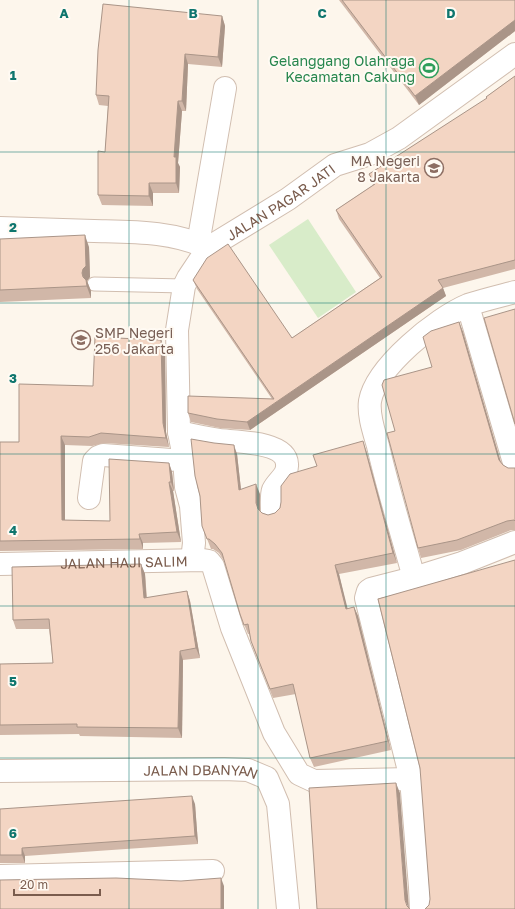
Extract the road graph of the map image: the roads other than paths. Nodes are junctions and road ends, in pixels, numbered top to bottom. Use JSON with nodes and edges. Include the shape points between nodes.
{"nodes":[{"id":1,"x":515,"y":54,"type":"edge"},
{"id":2,"x":225,"y":88,"type":"dead end"},
{"id":3,"x":0,"y":228,"type":"edge"},
{"id":4,"x":203,"y":246,"type":"junction"},
{"id":5,"x":94,"y":284,"type":"dead end"},
{"id":6,"x":184,"y":286,"type":"junction"},
{"id":7,"x":515,"y":292,"type":"edge"},
{"id":8,"x":468,"y":306,"type":"junction"},
{"id":9,"x":179,"y":432,"type":"junction"},
{"id":10,"x":184,"y":458,"type":"junction"},
{"id":11,"x":515,"y":466,"type":"edge"},
{"id":12,"x":89,"y":498,"type":"dead end"},
{"id":13,"x":272,"y":512,"type":"edge"},
{"id":14,"x":515,"y":542,"type":"edge"},
{"id":15,"x":192,"y":560,"type":"junction"},
{"id":16,"x":0,"y":564,"type":"edge"},
{"id":17,"x":414,"y":578,"type":"junction"},
{"id":18,"x":0,"y":772,"type":"edge"},
{"id":19,"x":411,"y":779,"type":"junction"},
{"id":20,"x":214,"y":871,"type":"dead end"},
{"id":21,"x":0,"y":876,"type":"edge"},
{"id":22,"x":288,"y":909,"type":"edge"},
{"id":23,"x":421,"y":909,"type":"edge"}],
"edges":[{"from":1,"to":4,"type":"street","name":"JALAN PAGAR JATI","via":[[399,138],[370,154],[335,166],[288,199]]},
{"from":2,"to":4,"type":"street"},
{"from":3,"to":4,"type":"street","via":[[147,232],[174,236]]},
{"from":4,"to":6,"type":"street"},
{"from":5,"to":6,"type":"lane"},
{"from":6,"to":9,"type":"street","name":"JALAN HAJI SALIM","via":[[177,330]]},
{"from":7,"to":8,"type":"street"},
{"from":8,"to":11,"type":"street"},
{"from":8,"to":17,"type":"street","via":[[435,324],[398,356],[377,383],[370,401],[380,454]]},
{"from":9,"to":10,"type":"street","name":"JALAN HAJI SALIM"},
{"from":9,"to":13,"type":"street","via":[[262,444],[281,452],[287,462],[286,474],[272,491]]},
{"from":10,"to":12,"type":"street","via":[[170,460],[103,454],[94,461]]},
{"from":10,"to":15,"type":"street","name":"JALAN HAJI SALIM","via":[[186,487],[193,521]]},
{"from":14,"to":17,"type":"street"},
{"from":15,"to":16,"type":"street","name":"JALAN HAJI SALIM"},
{"from":15,"to":19,"type":"street","via":[[209,561],[213,566],[232,628],[274,732],[299,774],[314,781]]},
{"from":17,"to":19,"type":"street","via":[[371,589],[366,598]]},
{"from":18,"to":22,"type":"street","name":"JALAN DBANYAN","via":[[224,769],[248,770],[267,778],[278,804]]},
{"from":19,"to":23,"type":"street"},
{"from":20,"to":21,"type":"street"}]}
